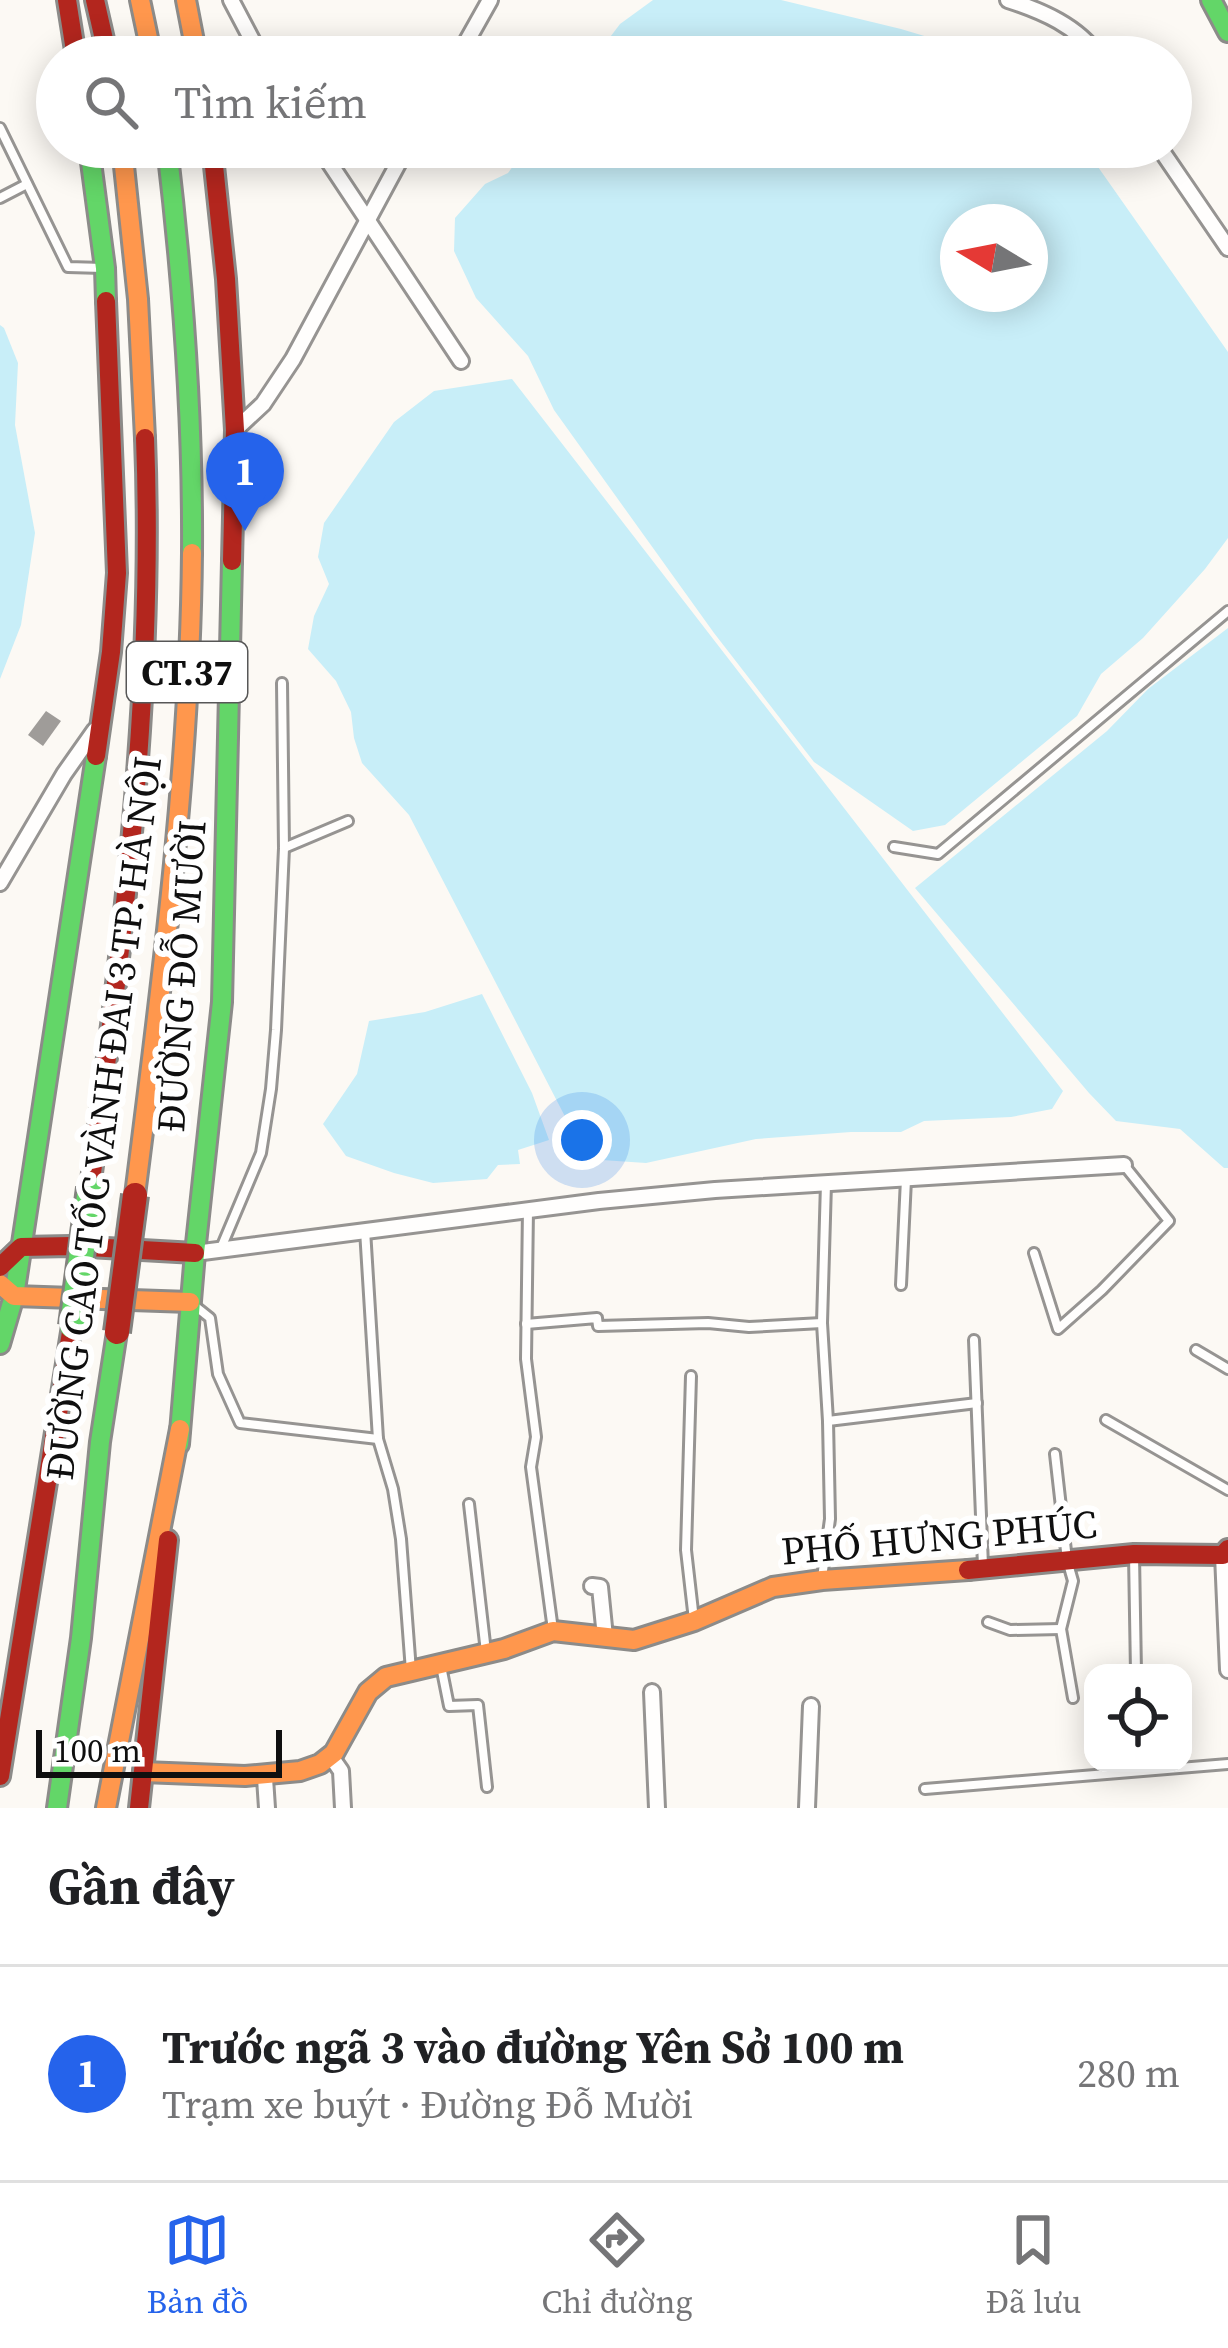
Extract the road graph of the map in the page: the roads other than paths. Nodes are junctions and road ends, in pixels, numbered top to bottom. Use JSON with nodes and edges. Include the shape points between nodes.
{"nodes":[{"id":1,"x":67,"y":0,"type":"edge"},
{"id":2,"x":95,"y":0,"type":"edge"},
{"id":3,"x":140,"y":0,"type":"edge"},
{"id":4,"x":186,"y":0,"type":"edge"},
{"id":5,"x":232,"y":0,"type":"edge"},
{"id":6,"x":490,"y":0,"type":"edge"},
{"id":7,"x":1008,"y":0,"type":"edge"},
{"id":8,"x":1211,"y":0,"type":"edge"},
{"id":9,"x":1228,"y":32,"type":"edge"},
{"id":10,"x":73,"y":36,"type":"edge"},
{"id":11,"x":103,"y":36,"type":"edge"},
{"id":12,"x":148,"y":36,"type":"edge"},
{"id":13,"x":193,"y":36,"type":"edge"},
{"id":14,"x":248,"y":36,"type":"edge"},
{"id":15,"x":470,"y":36,"type":"edge"},
{"id":16,"x":1079,"y":36,"type":"edge"},
{"id":17,"x":0,"y":128,"type":"edge"},
{"id":18,"x":92,"y":168,"type":"edge"},
{"id":19,"x":125,"y":168,"type":"edge"},
{"id":20,"x":170,"y":168,"type":"edge"},
{"id":21,"x":214,"y":168,"type":"edge"},
{"id":22,"x":334,"y":168,"type":"edge"},
{"id":23,"x":396,"y":168,"type":"edge"},
{"id":24,"x":1174,"y":168,"type":"edge"},
{"id":25,"x":27,"y":184,"type":"junction"},
{"id":26,"x":0,"y":198,"type":"edge"},
{"id":27,"x":368,"y":220,"type":"junction"},
{"id":28,"x":1228,"y":248,"type":"edge"},
{"id":29,"x":105,"y":268,"type":"junction"},
{"id":30,"x":461,"y":362,"type":"dead end"},
{"id":31,"x":235,"y":430,"type":"junction"},
{"id":32,"x":1228,"y":611,"type":"edge"},
{"id":33,"x":282,"y":682,"type":"dead end"},
{"id":34,"x":101,"y":722,"type":"junction"},
{"id":35,"x":347,"y":820,"type":"dead end"},
{"id":36,"x":895,"y":847,"type":"dead end"},
{"id":37,"x":284,"y":848,"type":"junction"},
{"id":38,"x":0,"y":883,"type":"edge"},
{"id":39,"x":1124,"y":1165,"type":"joint"},
{"id":40,"x":906,"y":1179,"type":"junction"},
{"id":41,"x":826,"y":1183,"type":"junction"},
{"id":42,"x":528,"y":1208,"type":"junction"},
{"id":43,"x":365,"y":1231,"type":"junction"},
{"id":44,"x":21,"y":1246,"type":"junction"},
{"id":45,"x":208,"y":1251,"type":"junction"},
{"id":46,"x":1034,"y":1253,"type":"dead end"},
{"id":47,"x":0,"y":1267,"type":"edge"},
{"id":48,"x":901,"y":1285,"type":"dead end"},
{"id":49,"x":7,"y":1290,"type":"edge"},
{"id":50,"x":190,"y":1302,"type":"junction"},
{"id":51,"x":822,"y":1323,"type":"junction"},
{"id":52,"x":526,"y":1324,"type":"junction"},
{"id":53,"x":974,"y":1340,"type":"dead end"},
{"id":54,"x":0,"y":1344,"type":"edge"},
{"id":55,"x":1196,"y":1350,"type":"dead end"},
{"id":56,"x":1228,"y":1369,"type":"edge"},
{"id":57,"x":691,"y":1376,"type":"dead end"},
{"id":58,"x":977,"y":1403,"type":"junction"},
{"id":59,"x":828,"y":1420,"type":"junction"},
{"id":60,"x":1106,"y":1420,"type":"dead end"},
{"id":61,"x":180,"y":1430,"type":"junction"},
{"id":62,"x":378,"y":1439,"type":"junction"},
{"id":63,"x":1055,"y":1454,"type":"dead end"},
{"id":64,"x":1228,"y":1490,"type":"edge"},
{"id":65,"x":469,"y":1504,"type":"dead end"},
{"id":66,"x":1226,"y":1552,"type":"edge"},
{"id":67,"x":1134,"y":1554,"type":"junction"},
{"id":68,"x":1067,"y":1560,"type":"junction"},
{"id":69,"x":983,"y":1567,"type":"junction"},
{"id":70,"x":822,"y":1580,"type":"junction"},
{"id":71,"x":592,"y":1586,"type":"dead end"},
{"id":72,"x":694,"y":1621,"type":"junction"},
{"id":73,"x":988,"y":1622,"type":"dead end"},
{"id":74,"x":1061,"y":1629,"type":"junction"},
{"id":75,"x":553,"y":1631,"type":"junction"},
{"id":76,"x":604,"y":1636,"type":"junction"},
{"id":77,"x":486,"y":1654,"type":"junction"},
{"id":78,"x":440,"y":1664,"type":"junction"},
{"id":79,"x":1136,"y":1664,"type":"edge"},
{"id":80,"x":1228,"y":1670,"type":"edge"},
{"id":81,"x":411,"y":1672,"type":"junction"},
{"id":82,"x":652,"y":1691,"type":"dead end"},
{"id":83,"x":1073,"y":1698,"type":"dead end"},
{"id":84,"x":811,"y":1706,"type":"dead end"},
{"id":85,"x":332,"y":1758,"type":"junction"},
{"id":86,"x":1228,"y":1764,"type":"edge"},
{"id":87,"x":1192,"y":1765,"type":"edge"},
{"id":88,"x":143,"y":1772,"type":"junction"},
{"id":89,"x":1090,"y":1772,"type":"edge"},
{"id":90,"x":0,"y":1776,"type":"edge"},
{"id":91,"x":266,"y":1778,"type":"junction"},
{"id":92,"x":487,"y":1787,"type":"dead end"},
{"id":93,"x":925,"y":1789,"type":"dead end"},
{"id":94,"x":57,"y":1808,"type":"edge"},
{"id":95,"x":106,"y":1808,"type":"edge"},
{"id":96,"x":139,"y":1808,"type":"edge"},
{"id":97,"x":267,"y":1808,"type":"edge"},
{"id":98,"x":343,"y":1808,"type":"edge"},
{"id":99,"x":657,"y":1808,"type":"edge"},
{"id":100,"x":807,"y":1808,"type":"edge"}],
"edges":[{"from":1,"to":10,"type":"main road"},
{"from":2,"to":11,"type":"main road"},
{"from":3,"to":12,"type":"main road"},
{"from":4,"to":13,"type":"main road"},
{"from":5,"to":14,"type":"street"},
{"from":6,"to":15,"type":"street"},
{"from":7,"to":16,"type":"street"},
{"from":8,"to":9,"type":"main road"},
{"from":17,"to":25,"type":"lane"},
{"from":18,"to":29,"type":"main road"},
{"from":19,"to":90,"type":"main road","name":"ĐƯỜNG CAO TỐC VÀNH ĐAI 3 TP. HÀ NỘI","number":"CT.37","bridge":true,"via":[[144,374],[140,756],[72,1326]]},
{"from":20,"to":94,"type":"main road","name":"ĐƯỜNG CAO TỐC VÀNH ĐAI 3 TP. HÀ NỘI","number":"CT.37","bridge":true,"via":[[188,368],[184,760]]},
{"from":21,"to":31,"type":"main road","name":"ĐƯỜNG ĐỖ MƯỜI"},
{"from":22,"to":27,"type":"street"},
{"from":23,"to":27,"type":"street"},
{"from":24,"to":28,"type":"street"},
{"from":25,"to":26,"type":"lane"},
{"from":25,"to":29,"type":"lane","via":[[68,267]]},
{"from":27,"to":30,"type":"street"},
{"from":27,"to":31,"type":"street","via":[[279,383]]},
{"from":29,"to":34,"type":"main road","via":[[117,573]]},
{"from":31,"to":45,"type":"main road","name":"ĐƯỜNG ĐỖ MƯỜI","via":[[223,1002]]},
{"from":32,"to":36,"type":"lane","via":[[938,854]]},
{"from":33,"to":37,"type":"lane"},
{"from":34,"to":38,"type":"street"},
{"from":34,"to":44,"type":"main road"},
{"from":35,"to":37,"type":"lane"},
{"from":37,"to":45,"type":"lane","via":[[277,1030],[261,1153]]},
{"from":39,"to":40,"type":"street"},
{"from":39,"to":46,"type":"lane","via":[[1169,1221],[1058,1329]]},
{"from":40,"to":41,"type":"street"},
{"from":40,"to":48,"type":"lane"},
{"from":41,"to":42,"type":"street"},
{"from":41,"to":51,"type":"lane"},
{"from":42,"to":43,"type":"street"},
{"from":42,"to":52,"type":"lane"},
{"from":43,"to":45,"type":"street"},
{"from":43,"to":62,"type":"lane"},
{"from":44,"to":45,"type":"main road"},
{"from":44,"to":47,"type":"main road"},
{"from":44,"to":49,"type":"main road"},
{"from":45,"to":50,"type":"main road","name":"ĐƯỜNG ĐỖ MƯỜI"},
{"from":49,"to":50,"type":"main road"},
{"from":49,"to":54,"type":"main road"},
{"from":50,"to":61,"type":"main road","name":"ĐƯỜNG ĐỖ MƯỜI"},
{"from":50,"to":62,"type":"lane","via":[[210,1318],[218,1374],[240,1423]]},
{"from":51,"to":52,"type":"lane"},
{"from":51,"to":59,"type":"lane"},
{"from":52,"to":75,"type":"lane","via":[[536,1437],[531,1467]]},
{"from":53,"to":58,"type":"lane"},
{"from":55,"to":56,"type":"lane"},
{"from":57,"to":72,"type":"lane","via":[[686,1550]]},
{"from":58,"to":59,"type":"lane"},
{"from":58,"to":69,"type":"lane"},
{"from":59,"to":70,"type":"lane"},
{"from":60,"to":64,"type":"lane"},
{"from":61,"to":88,"type":"main road","name":"ĐƯỜNG ĐỖ MƯỜI"},
{"from":61,"to":95,"type":"main road"},
{"from":62,"to":81,"type":"lane","via":[[401,1539]]},
{"from":63,"to":68,"type":"lane"},
{"from":65,"to":77,"type":"lane"},
{"from":66,"to":67,"type":"main road","name":"PHỐ HƯNG PHÚC"},
{"from":66,"to":80,"type":"street"},
{"from":67,"to":68,"type":"main road","name":"PHỐ HƯNG PHÚC"},
{"from":67,"to":79,"type":"lane"},
{"from":68,"to":69,"type":"main road","name":"PHỐ HƯNG PHÚC"},
{"from":68,"to":74,"type":"lane","via":[[1073,1581]]},
{"from":69,"to":70,"type":"main road","name":"PHỐ HƯNG PHÚC"},
{"from":70,"to":72,"type":"main road","name":"PHỐ HƯNG PHÚC","via":[[772,1587]]},
{"from":71,"to":76,"type":"street","via":[[600,1587]]},
{"from":72,"to":76,"type":"main road","name":"PHỐ HƯNG PHÚC","via":[[634,1640]]},
{"from":73,"to":74,"type":"lane"},
{"from":74,"to":83,"type":"lane"},
{"from":75,"to":76,"type":"main road","name":"PHỐ HƯNG PHÚC"},
{"from":75,"to":77,"type":"main road","name":"PHỐ HƯNG PHÚC"},
{"from":77,"to":78,"type":"main road","name":"PHỐ HƯNG PHÚC"},
{"from":78,"to":81,"type":"main road","name":"PHỐ HƯNG PHÚC"},
{"from":78,"to":92,"type":"lane","via":[[448,1706],[478,1705]]},
{"from":81,"to":85,"type":"main road","name":"PHỐ HƯNG PHÚC","via":[[372,1685]]},
{"from":82,"to":99,"type":"street"},
{"from":84,"to":100,"type":"street"},
{"from":85,"to":91,"type":"main road"},
{"from":85,"to":98,"type":"street"},
{"from":86,"to":87,"type":"lane"},
{"from":88,"to":91,"type":"main road"},
{"from":88,"to":96,"type":"main road","name":"ĐƯỜNG ĐỖ MƯỜI"},
{"from":89,"to":93,"type":"lane"},
{"from":91,"to":97,"type":"street"}]}
